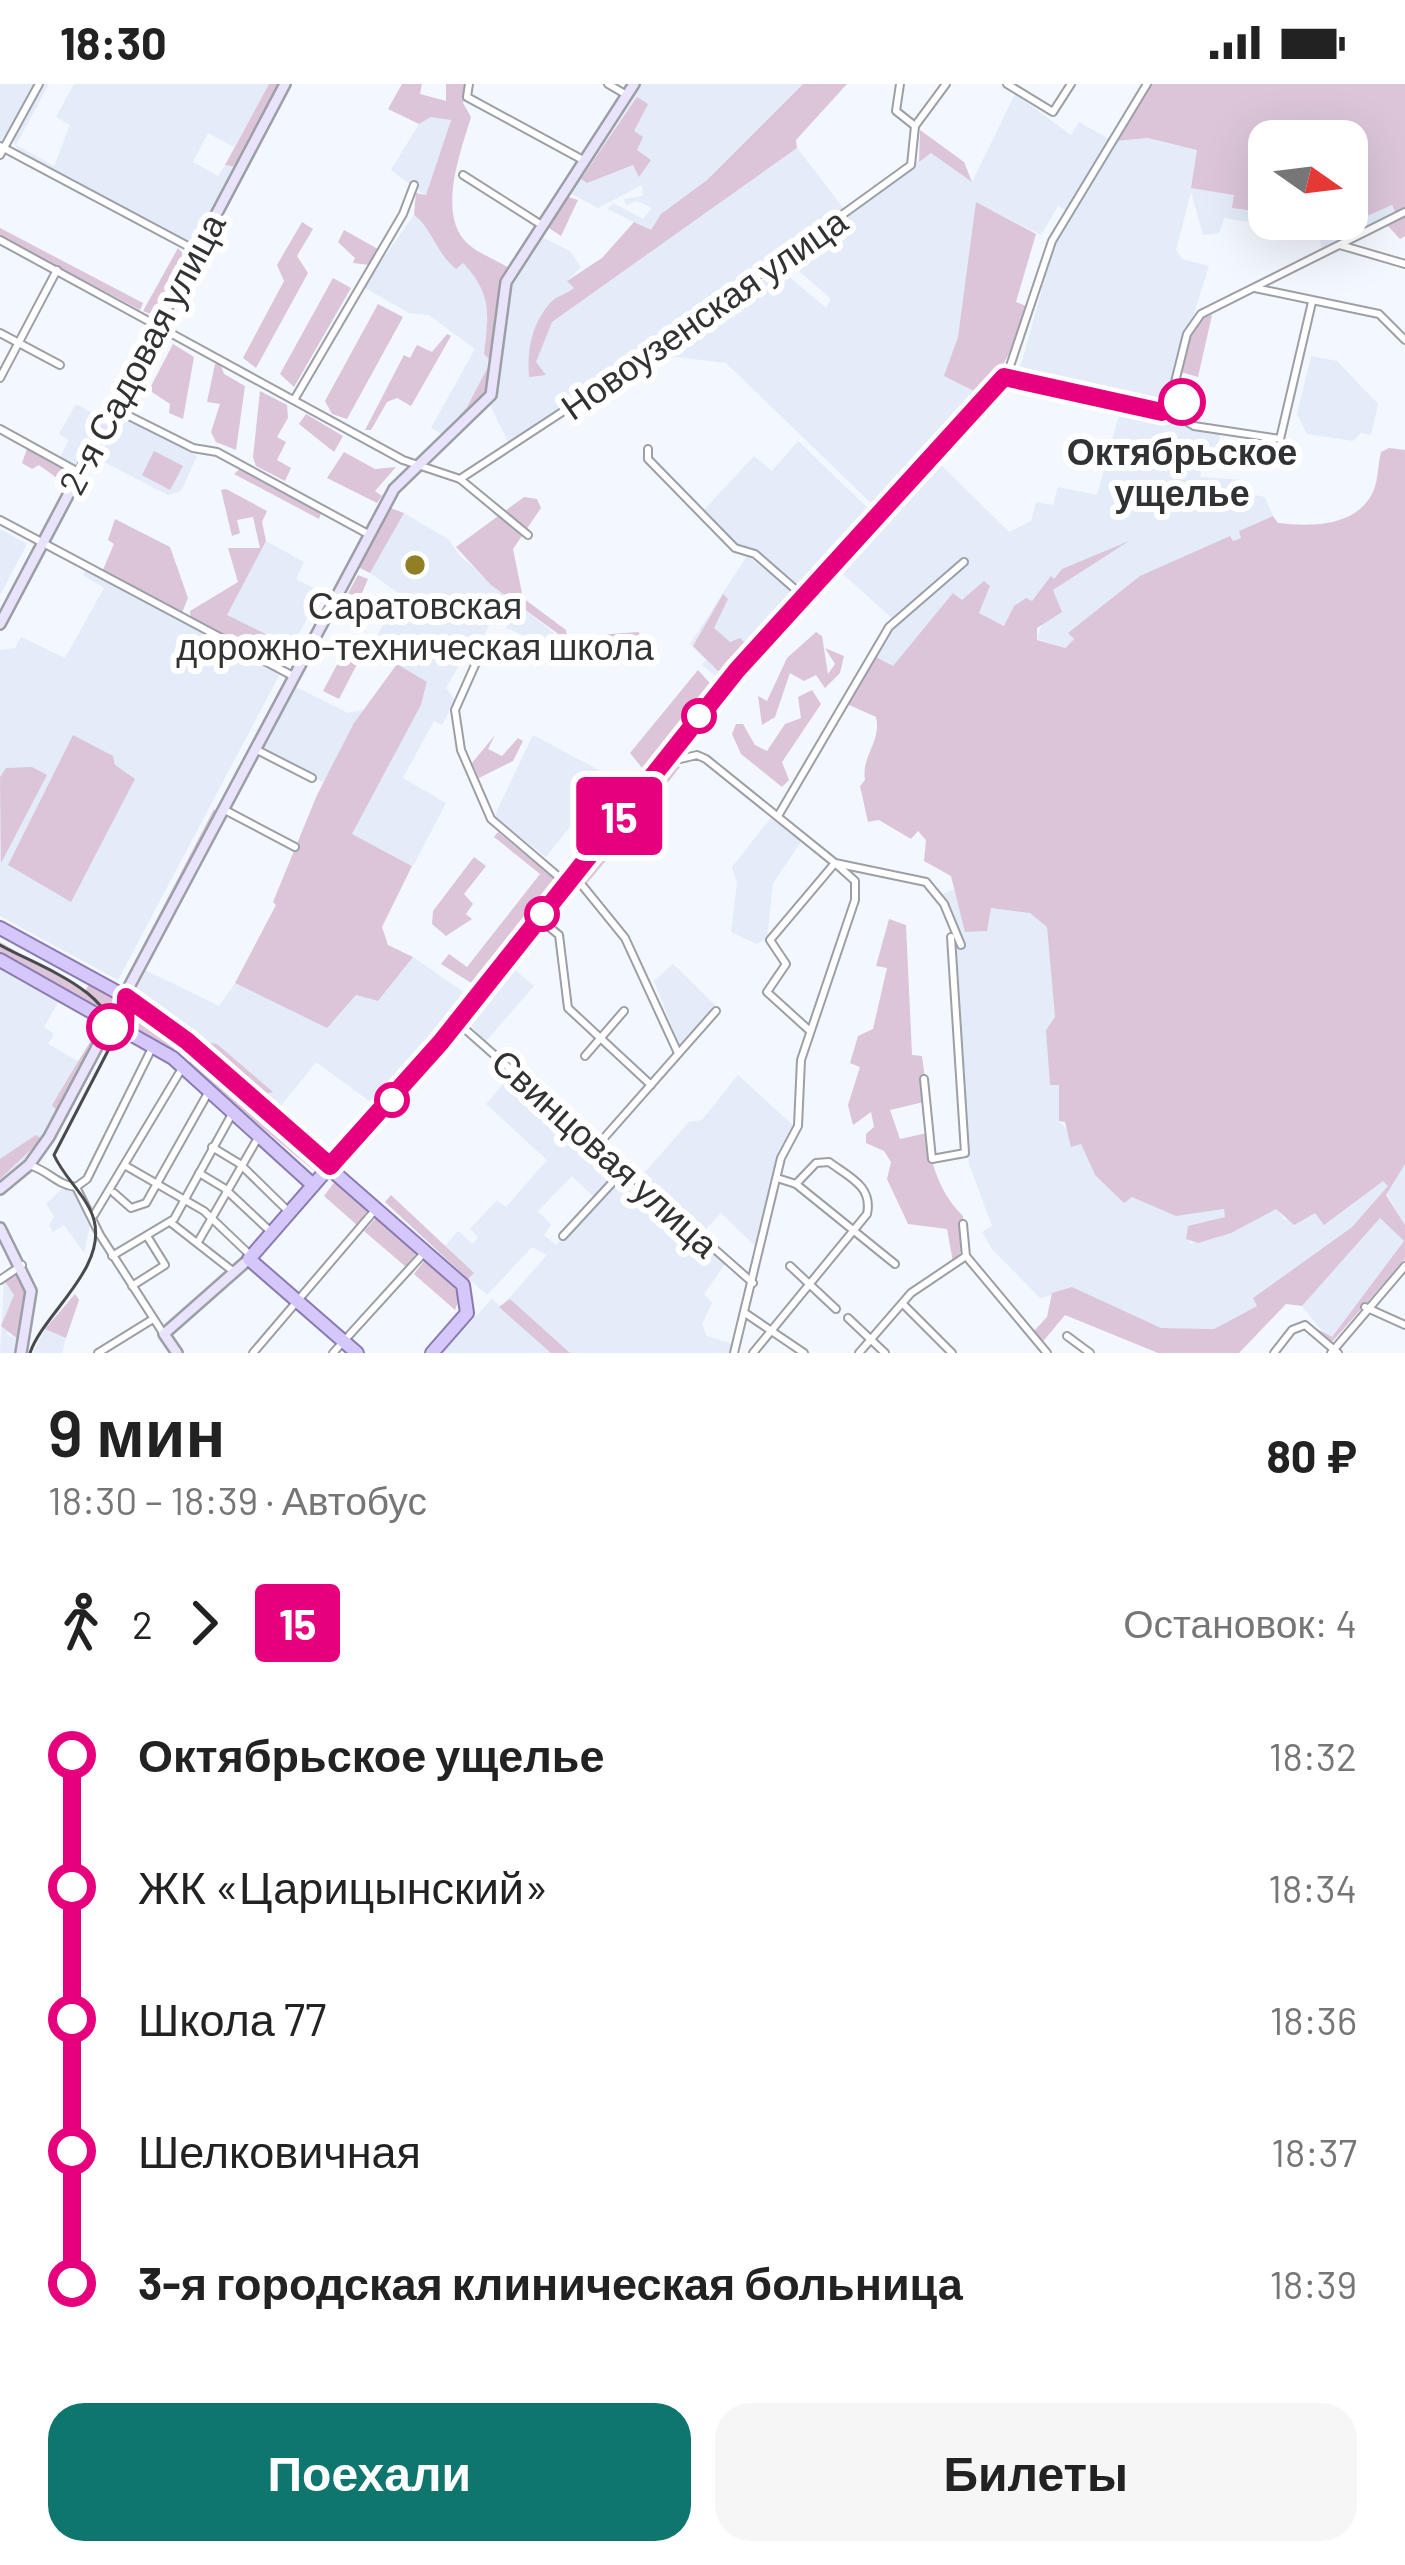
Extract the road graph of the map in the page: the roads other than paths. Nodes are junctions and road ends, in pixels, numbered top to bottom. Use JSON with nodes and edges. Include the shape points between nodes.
{"nodes":[{"id":1,"x":39,"y":84,"type":"edge"},
{"id":2,"x":285,"y":84,"type":"edge"},
{"id":3,"x":470,"y":84,"type":"edge"},
{"id":4,"x":608,"y":84,"type":"edge"},
{"id":5,"x":634,"y":84,"type":"edge"},
{"id":6,"x":899,"y":84,"type":"edge"},
{"id":7,"x":946,"y":84,"type":"edge"},
{"id":8,"x":1007,"y":84,"type":"edge"},
{"id":9,"x":1071,"y":84,"type":"edge"},
{"id":10,"x":1147,"y":84,"type":"edge"},
{"id":11,"x":627,"y":95,"type":"junction"},
{"id":12,"x":915,"y":126,"type":"junction"},
{"id":13,"x":1,"y":150,"type":"edge"},
{"id":14,"x":583,"y":160,"type":"junction"},
{"id":15,"x":463,"y":175,"type":"dead end"},
{"id":16,"x":414,"y":185,"type":"dead end"},
{"id":17,"x":1405,"y":212,"type":"edge"},
{"id":18,"x":540,"y":224,"type":"junction"},
{"id":19,"x":0,"y":240,"type":"edge"},
{"id":20,"x":1340,"y":244,"type":"junction"},
{"id":21,"x":197,"y":251,"type":"junction"},
{"id":22,"x":1405,"y":264,"type":"edge"},
{"id":23,"x":57,"y":270,"type":"junction"},
{"id":24,"x":1255,"y":287,"type":"junction"},
{"id":25,"x":1312,"y":302,"type":"junction"},
{"id":26,"x":158,"y":322,"type":"junction"},
{"id":27,"x":0,"y":333,"type":"edge"},
{"id":28,"x":1405,"y":340,"type":"edge"},
{"id":29,"x":16,"y":344,"type":"junction"},
{"id":30,"x":60,"y":365,"type":"dead end"},
{"id":31,"x":1004,"y":377,"type":"junction"},
{"id":32,"x":0,"y":378,"type":"edge"},
{"id":33,"x":294,"y":400,"type":"junction"},
{"id":34,"x":112,"y":409,"type":"junction"},
{"id":35,"x":1168,"y":410,"type":"junction"},
{"id":36,"x":0,"y":429,"type":"edge"},
{"id":37,"x":648,"y":449,"type":"dead end"},
{"id":38,"x":414,"y":464,"type":"junction"},
{"id":39,"x":78,"y":472,"type":"junction"},
{"id":40,"x":460,"y":479,"type":"junction"},
{"id":41,"x":0,"y":520,"type":"edge"},
{"id":42,"x":368,"y":534,"type":"junction"},
{"id":43,"x":528,"y":535,"type":"dead end"},
{"id":44,"x":41,"y":543,"type":"junction"},
{"id":45,"x":964,"y":562,"type":"dead end"},
{"id":46,"x":803,"y":596,"type":"junction"},
{"id":47,"x":0,"y":624,"type":"edge"},
{"id":48,"x":479,"y":656,"type":"dead end"},
{"id":49,"x":293,"y":676,"type":"junction"},
{"id":50,"x":255,"y":748,"type":"junction"},
{"id":51,"x":666,"y":754,"type":"junction"},
{"id":52,"x":312,"y":778,"type":"dead end"},
{"id":53,"x":223,"y":809,"type":"junction"},
{"id":54,"x":778,"y":816,"type":"junction"},
{"id":55,"x":295,"y":847,"type":"dead end"},
{"id":56,"x":835,"y":863,"type":"junction"},
{"id":57,"x":573,"y":874,"type":"junction"},
{"id":58,"x":566,"y":883,"type":"junction"},
{"id":59,"x":538,"y":918,"type":"junction"},
{"id":60,"x":0,"y":928,"type":"edge"},
{"id":61,"x":953,"y":934,"type":"junction"},
{"id":62,"x":961,"y":945,"type":"dead end"},
{"id":63,"x":0,"y":960,"type":"edge"},
{"id":64,"x":126,"y":997,"type":"junction"},
{"id":65,"x":624,"y":1011,"type":"dead end"},
{"id":66,"x":716,"y":1011,"type":"dead end"},
{"id":67,"x":458,"y":1022,"type":"junction"},
{"id":68,"x":119,"y":1027,"type":"junction"},
{"id":69,"x":809,"y":1031,"type":"junction"},
{"id":70,"x":602,"y":1039,"type":"junction"},
{"id":71,"x":153,"y":1045,"type":"junction"},
{"id":72,"x":678,"y":1053,"type":"junction"},
{"id":73,"x":585,"y":1056,"type":"dead end"},
{"id":74,"x":183,"y":1067,"type":"junction"},
{"id":75,"x":924,"y":1079,"type":"dead end"},
{"id":76,"x":651,"y":1085,"type":"junction"},
{"id":77,"x":210,"y":1090,"type":"junction"},
{"id":78,"x":234,"y":1111,"type":"junction"},
{"id":79,"x":261,"y":1134,"type":"junction"},
{"id":80,"x":596,"y":1147,"type":"junction"},
{"id":81,"x":212,"y":1148,"type":"junction"},
{"id":82,"x":240,"y":1164,"type":"junction"},
{"id":83,"x":28,"y":1165,"type":"junction"},
{"id":84,"x":126,"y":1166,"type":"junction"},
{"id":85,"x":330,"y":1166,"type":"junction"},
{"id":86,"x":622,"y":1171,"type":"junction"},
{"id":87,"x":199,"y":1173,"type":"junction"},
{"id":88,"x":777,"y":1178,"type":"junction"},
{"id":89,"x":155,"y":1183,"type":"junction"},
{"id":90,"x":796,"y":1184,"type":"junction"},
{"id":91,"x":313,"y":1185,"type":"junction"},
{"id":92,"x":76,"y":1187,"type":"junction"},
{"id":93,"x":0,"y":1189,"type":"edge"},
{"id":94,"x":226,"y":1190,"type":"junction"},
{"id":95,"x":112,"y":1192,"type":"junction"},
{"id":96,"x":185,"y":1198,"type":"junction"},
{"id":97,"x":377,"y":1208,"type":"junction"},
{"id":98,"x":290,"y":1212,"type":"junction"},
{"id":99,"x":94,"y":1215,"type":"junction"},
{"id":100,"x":211,"y":1217,"type":"junction"},
{"id":101,"x":170,"y":1222,"type":"junction"},
{"id":102,"x":963,"y":1224,"type":"dead end"},
{"id":103,"x":0,"y":1228,"type":"edge"},
{"id":104,"x":853,"y":1232,"type":"junction"},
{"id":105,"x":272,"y":1233,"type":"junction"},
{"id":106,"x":147,"y":1236,"type":"junction"},
{"id":107,"x":563,"y":1236,"type":"dead end"},
{"id":108,"x":199,"y":1242,"type":"junction"},
{"id":109,"x":426,"y":1250,"type":"junction"},
{"id":110,"x":112,"y":1256,"type":"junction"},
{"id":111,"x":966,"y":1256,"type":"junction"},
{"id":112,"x":250,"y":1258,"type":"junction"},
{"id":113,"x":23,"y":1264,"type":"junction"},
{"id":114,"x":895,"y":1264,"type":"dead end"},
{"id":115,"x":790,"y":1266,"type":"dead end"},
{"id":116,"x":1405,"y":1266,"type":"edge"},
{"id":117,"x":234,"y":1272,"type":"junction"},
{"id":118,"x":0,"y":1280,"type":"edge"},
{"id":119,"x":752,"y":1283,"type":"junction"},
{"id":120,"x":809,"y":1285,"type":"junction"},
{"id":121,"x":132,"y":1286,"type":"junction"},
{"id":122,"x":298,"y":1301,"type":"junction"},
{"id":123,"x":904,"y":1306,"type":"junction"},
{"id":124,"x":1365,"y":1307,"type":"junction"},
{"id":125,"x":836,"y":1309,"type":"dead end"},
{"id":126,"x":745,"y":1313,"type":"junction"},
{"id":127,"x":848,"y":1318,"type":"dead end"},
{"id":128,"x":153,"y":1319,"type":"junction"},
{"id":129,"x":1405,"y":1325,"type":"edge"},
{"id":130,"x":774,"y":1328,"type":"junction"},
{"id":131,"x":164,"y":1334,"type":"junction"},
{"id":132,"x":1067,"y":1336,"type":"dead end"},
{"id":133,"x":871,"y":1339,"type":"junction"},
{"id":134,"x":352,"y":1348,"type":"edge"},
{"id":135,"x":1334,"y":1352,"type":"edge"},
{"id":136,"x":21,"y":1353,"type":"edge"},
{"id":137,"x":98,"y":1353,"type":"edge"},
{"id":138,"x":177,"y":1353,"type":"edge"},
{"id":139,"x":253,"y":1353,"type":"edge"},
{"id":140,"x":333,"y":1353,"type":"edge"},
{"id":141,"x":432,"y":1353,"type":"edge"},
{"id":142,"x":734,"y":1353,"type":"edge"},
{"id":143,"x":753,"y":1353,"type":"edge"},
{"id":144,"x":804,"y":1353,"type":"edge"},
{"id":145,"x":859,"y":1353,"type":"edge"},
{"id":146,"x":885,"y":1353,"type":"edge"},
{"id":147,"x":952,"y":1353,"type":"edge"},
{"id":148,"x":1047,"y":1353,"type":"edge"},
{"id":149,"x":1090,"y":1353,"type":"edge"},
{"id":150,"x":1274,"y":1353,"type":"edge"}],
"edges":[{"from":1,"to":13,"type":"street"},
{"from":2,"to":21,"type":"main road","name":"2-я Садовая улица"},
{"from":3,"to":14,"type":"street","via":[[467,97]]},
{"from":4,"to":11,"type":"street"},
{"from":5,"to":11,"type":"main road"},
{"from":6,"to":12,"type":"street","via":[[895,107]]},
{"from":7,"to":12,"type":"street","name":"Новоузенская улица"},
{"from":8,"to":9,"type":"street","via":[[1053,112]]},
{"from":10,"to":31,"type":"street","via":[[1052,241],[1018,356]]},
{"from":11,"to":14,"type":"main road"},
{"from":12,"to":40,"type":"street","name":"Новоузенская улица","via":[[911,165],[644,359]]},
{"from":13,"to":21,"type":"street"},
{"from":14,"to":18,"type":"main road"},
{"from":15,"to":18,"type":"street"},
{"from":16,"to":33,"type":"street"},
{"from":17,"to":20,"type":"street"},
{"from":18,"to":38,"type":"main road","via":[[503,292],[491,395]]},
{"from":19,"to":23,"type":"street"},
{"from":20,"to":22,"type":"street"},
{"from":20,"to":24,"type":"street"},
{"from":21,"to":26,"type":"main road","name":"2-я Садовая улица"},
{"from":23,"to":26,"type":"street"},
{"from":23,"to":29,"type":"street"},
{"from":24,"to":25,"type":"street"},
{"from":24,"to":35,"type":"street","via":[[1193,323]]},
{"from":25,"to":28,"type":"street","via":[[1379,314]]},
{"from":25,"to":35,"type":"street","via":[[1280,440],[1194,425]]},
{"from":26,"to":33,"type":"street"},
{"from":26,"to":34,"type":"main road","name":"2-я Садовая улица"},
{"from":27,"to":29,"type":"street"},
{"from":29,"to":30,"type":"street"},
{"from":29,"to":32,"type":"street"},
{"from":31,"to":35,"type":"street"},
{"from":31,"to":46,"type":"street"},
{"from":33,"to":38,"type":"street"},
{"from":34,"to":39,"type":"main road","name":"2-я Садовая улица"},
{"from":34,"to":42,"type":"street","via":[[217,452]]},
{"from":36,"to":39,"type":"street"},
{"from":37,"to":46,"type":"street","via":[[735,548],[754,554]]},
{"from":38,"to":40,"type":"street"},
{"from":38,"to":42,"type":"main road"},
{"from":39,"to":44,"type":"main road","name":"2-я Садовая улица"},
{"from":40,"to":43,"type":"street"},
{"from":41,"to":44,"type":"street"},
{"from":42,"to":49,"type":"main road"},
{"from":44,"to":47,"type":"main road","name":"2-я Садовая улица"},
{"from":44,"to":49,"type":"street"},
{"from":45,"to":54,"type":"street","via":[[889,627]]},
{"from":46,"to":51,"type":"street"},
{"from":48,"to":58,"type":"street","via":[[455,710],[461,750],[491,819]]},
{"from":49,"to":50,"type":"main road"},
{"from":50,"to":52,"type":"street"},
{"from":50,"to":53,"type":"main road"},
{"from":51,"to":54,"type":"street","via":[[702,756]]},
{"from":51,"to":57,"type":"street"},
{"from":53,"to":55,"type":"street"},
{"from":53,"to":64,"type":"main road"},
{"from":54,"to":56,"type":"street"},
{"from":56,"to":61,"type":"street","via":[[926,882]]},
{"from":56,"to":69,"type":"street","via":[[857,887]]},
{"from":56,"to":69,"type":"street","via":[[770,940],[787,964],[767,992]]},
{"from":57,"to":58,"type":"street"},
{"from":57,"to":72,"type":"street","via":[[626,938]]},
{"from":58,"to":59,"type":"street"},
{"from":59,"to":67,"type":"street"},
{"from":59,"to":70,"type":"street","via":[[562,943],[568,1008]]},
{"from":60,"to":64,"type":"main road"},
{"from":61,"to":62,"type":"street"},
{"from":61,"to":75,"type":"street","via":[[965,1153],[932,1160]]},
{"from":63,"to":68,"type":"main road"},
{"from":64,"to":68,"type":"main road"},
{"from":64,"to":85,"type":"main road"},
{"from":65,"to":70,"type":"street"},
{"from":66,"to":72,"type":"street"},
{"from":67,"to":80,"type":"street","name":"Свинцовая улица"},
{"from":67,"to":85,"type":"street"},
{"from":68,"to":71,"type":"main road"},
{"from":68,"to":83,"type":"main road"},
{"from":69,"to":88,"type":"street","via":[[798,1126]]},
{"from":70,"to":73,"type":"street"},
{"from":70,"to":76,"type":"street"},
{"from":71,"to":74,"type":"main road"},
{"from":71,"to":92,"type":"street"},
{"from":72,"to":76,"type":"street"},
{"from":74,"to":77,"type":"main road"},
{"from":74,"to":84,"type":"street"},
{"from":76,"to":80,"type":"street"},
{"from":77,"to":78,"type":"main road"},
{"from":77,"to":89,"type":"street"},
{"from":78,"to":79,"type":"main road"},
{"from":78,"to":81,"type":"street"},
{"from":79,"to":82,"type":"street"},
{"from":79,"to":91,"type":"main road"},
{"from":80,"to":86,"type":"street","name":"Свинцовая улица"},
{"from":81,"to":82,"type":"street"},
{"from":81,"to":87,"type":"street"},
{"from":82,"to":94,"type":"street"},
{"from":82,"to":98,"type":"street"},
{"from":83,"to":92,"type":"street"},
{"from":83,"to":93,"type":"main road"},
{"from":84,"to":89,"type":"street"},
{"from":84,"to":95,"type":"street"},
{"from":85,"to":91,"type":"main road"},
{"from":85,"to":97,"type":"main road"},
{"from":86,"to":107,"type":"street"},
{"from":86,"to":119,"type":"street","name":"Свинцовая улица"},
{"from":87,"to":94,"type":"street"},
{"from":87,"to":96,"type":"street"},
{"from":88,"to":90,"type":"street"},
{"from":88,"to":119,"type":"street"},
{"from":89,"to":95,"type":"street","via":[[146,1203],[131,1208]]},
{"from":89,"to":96,"type":"street"},
{"from":90,"to":104,"type":"street"},
{"from":90,"to":104,"type":"street","via":[[825,1161],[865,1189],[867,1214]]},
{"from":91,"to":98,"type":"main road"},
{"from":92,"to":99,"type":"street"},
{"from":94,"to":100,"type":"street"},
{"from":94,"to":105,"type":"street"},
{"from":95,"to":99,"type":"street"},
{"from":96,"to":100,"type":"street"},
{"from":96,"to":101,"type":"street"},
{"from":97,"to":109,"type":"main road"},
{"from":97,"to":122,"type":"street"},
{"from":98,"to":105,"type":"main road"},
{"from":99,"to":110,"type":"street"},
{"from":100,"to":108,"type":"street"},
{"from":100,"to":112,"type":"street"},
{"from":101,"to":106,"type":"street"},
{"from":101,"to":108,"type":"street"},
{"from":102,"to":111,"type":"street"},
{"from":103,"to":113,"type":"main road"},
{"from":104,"to":114,"type":"street"},
{"from":104,"to":120,"type":"street"},
{"from":105,"to":112,"type":"main road"},
{"from":106,"to":110,"type":"street"},
{"from":106,"to":121,"type":"street","via":[[165,1264]]},
{"from":108,"to":117,"type":"street"},
{"from":109,"to":134,"type":"street"},
{"from":109,"to":141,"type":"main road","via":[[469,1300],[464,1319]]},
{"from":110,"to":121,"type":"street"},
{"from":111,"to":123,"type":"street"},
{"from":111,"to":148,"type":"street"},
{"from":112,"to":117,"type":"main road"},
{"from":112,"to":122,"type":"main road"},
{"from":113,"to":118,"type":"street"},
{"from":113,"to":136,"type":"main road","via":[[32,1302]]},
{"from":115,"to":120,"type":"street"},
{"from":116,"to":124,"type":"street"},
{"from":117,"to":131,"type":"main road"},
{"from":119,"to":126,"type":"street"},
{"from":120,"to":125,"type":"street"},
{"from":120,"to":130,"type":"street"},
{"from":121,"to":128,"type":"street"},
{"from":122,"to":134,"type":"main road"},
{"from":122,"to":139,"type":"street"},
{"from":123,"to":133,"type":"street"},
{"from":123,"to":147,"type":"street"},
{"from":124,"to":129,"type":"street"},
{"from":124,"to":135,"type":"street"},
{"from":126,"to":130,"type":"street"},
{"from":126,"to":142,"type":"street"},
{"from":127,"to":133,"type":"street"},
{"from":128,"to":131,"type":"street"},
{"from":128,"to":137,"type":"street"},
{"from":130,"to":143,"type":"street"},
{"from":130,"to":144,"type":"street"},
{"from":131,"to":138,"type":"main road"},
{"from":132,"to":149,"type":"street"},
{"from":133,"to":145,"type":"street"},
{"from":133,"to":146,"type":"street"},
{"from":134,"to":140,"type":"street"},
{"from":135,"to":150,"type":"street","via":[[1305,1325]]}]}
